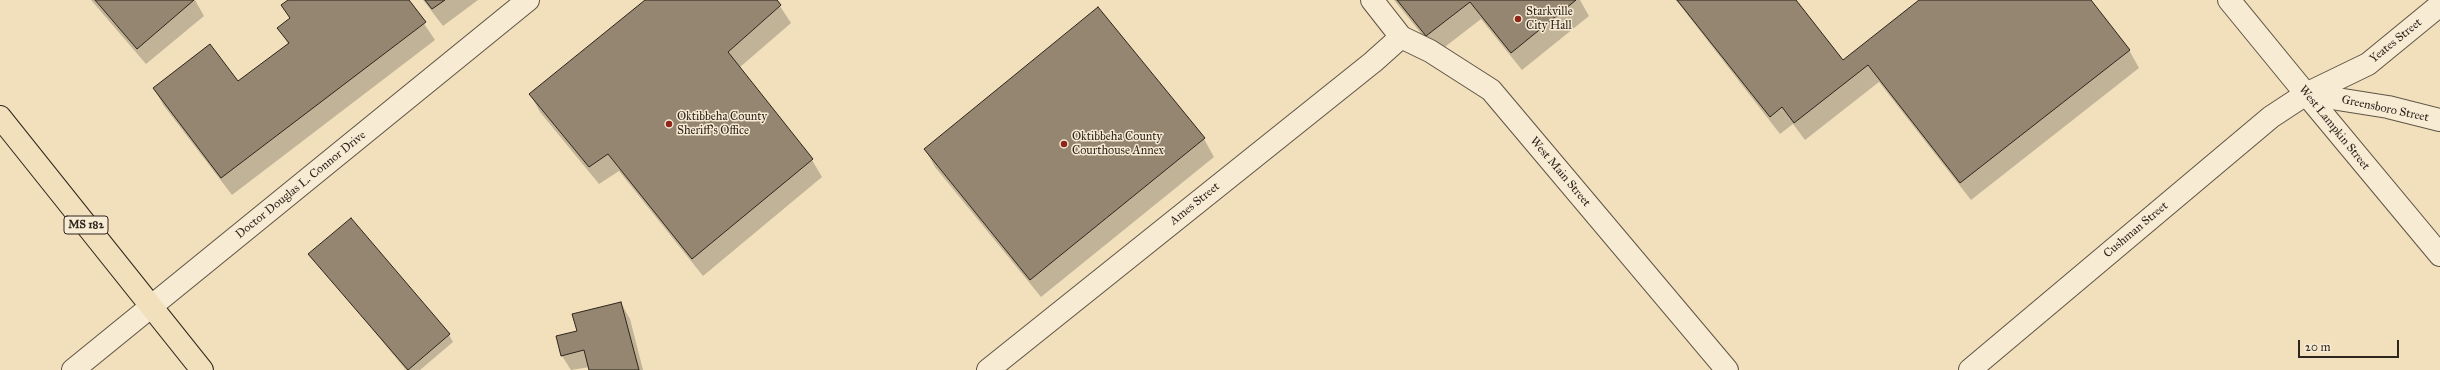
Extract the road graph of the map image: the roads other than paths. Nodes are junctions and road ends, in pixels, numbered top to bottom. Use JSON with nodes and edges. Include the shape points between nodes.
{"nodes":[{"id":1,"x":528,"y":0,"type":"edge"},
{"id":2,"x":1372,"y":0,"type":"edge"},
{"id":3,"x":2229,"y":0,"type":"edge"},
{"id":4,"x":2440,"y":5,"type":"edge"},
{"id":5,"x":1401,"y":37,"type":"junction"},
{"id":6,"x":2306,"y":94,"type":"junction"},
{"id":7,"x":0,"y":118,"type":"edge"},
{"id":8,"x":2440,"y":120,"type":"edge"},
{"id":9,"x":2440,"y":256,"type":"edge"},
{"id":10,"x":152,"y":306,"type":"junction"},
{"id":11,"x":74,"y":370,"type":"edge"},
{"id":12,"x":202,"y":370,"type":"edge"},
{"id":13,"x":988,"y":370,"type":"edge"},
{"id":14,"x":1727,"y":370,"type":"edge"},
{"id":15,"x":1970,"y":370,"type":"edge"}],
"edges":[{"from":1,"to":10,"type":"street","name":"Doctor Douglas L. Connor Drive"},
{"from":2,"to":5,"type":"street","name":"West Main Street"},
{"from":3,"to":6,"type":"street","name":"West Lampkin Street"},
{"from":4,"to":6,"type":"street","name":"Yeates Street","via":[[2368,64]]},
{"from":5,"to":13,"type":"street","name":"Ames Street"},
{"from":5,"to":14,"type":"street","name":"West Main Street","via":[[1430,51],[1491,90]]},
{"from":6,"to":8,"type":"street","name":"Greensboro Street","via":[[2388,107]]},
{"from":6,"to":9,"type":"street","name":"West Lampkin Street"},
{"from":6,"to":15,"type":"street","name":"Cushman Street","via":[[2265,122]]},
{"from":7,"to":10,"type":"main road","number":"MS 182"},
{"from":10,"to":11,"type":"street","name":"Doctor Douglas L. Connor Drive"},
{"from":10,"to":12,"type":"main road","number":"MS 182"}]}
